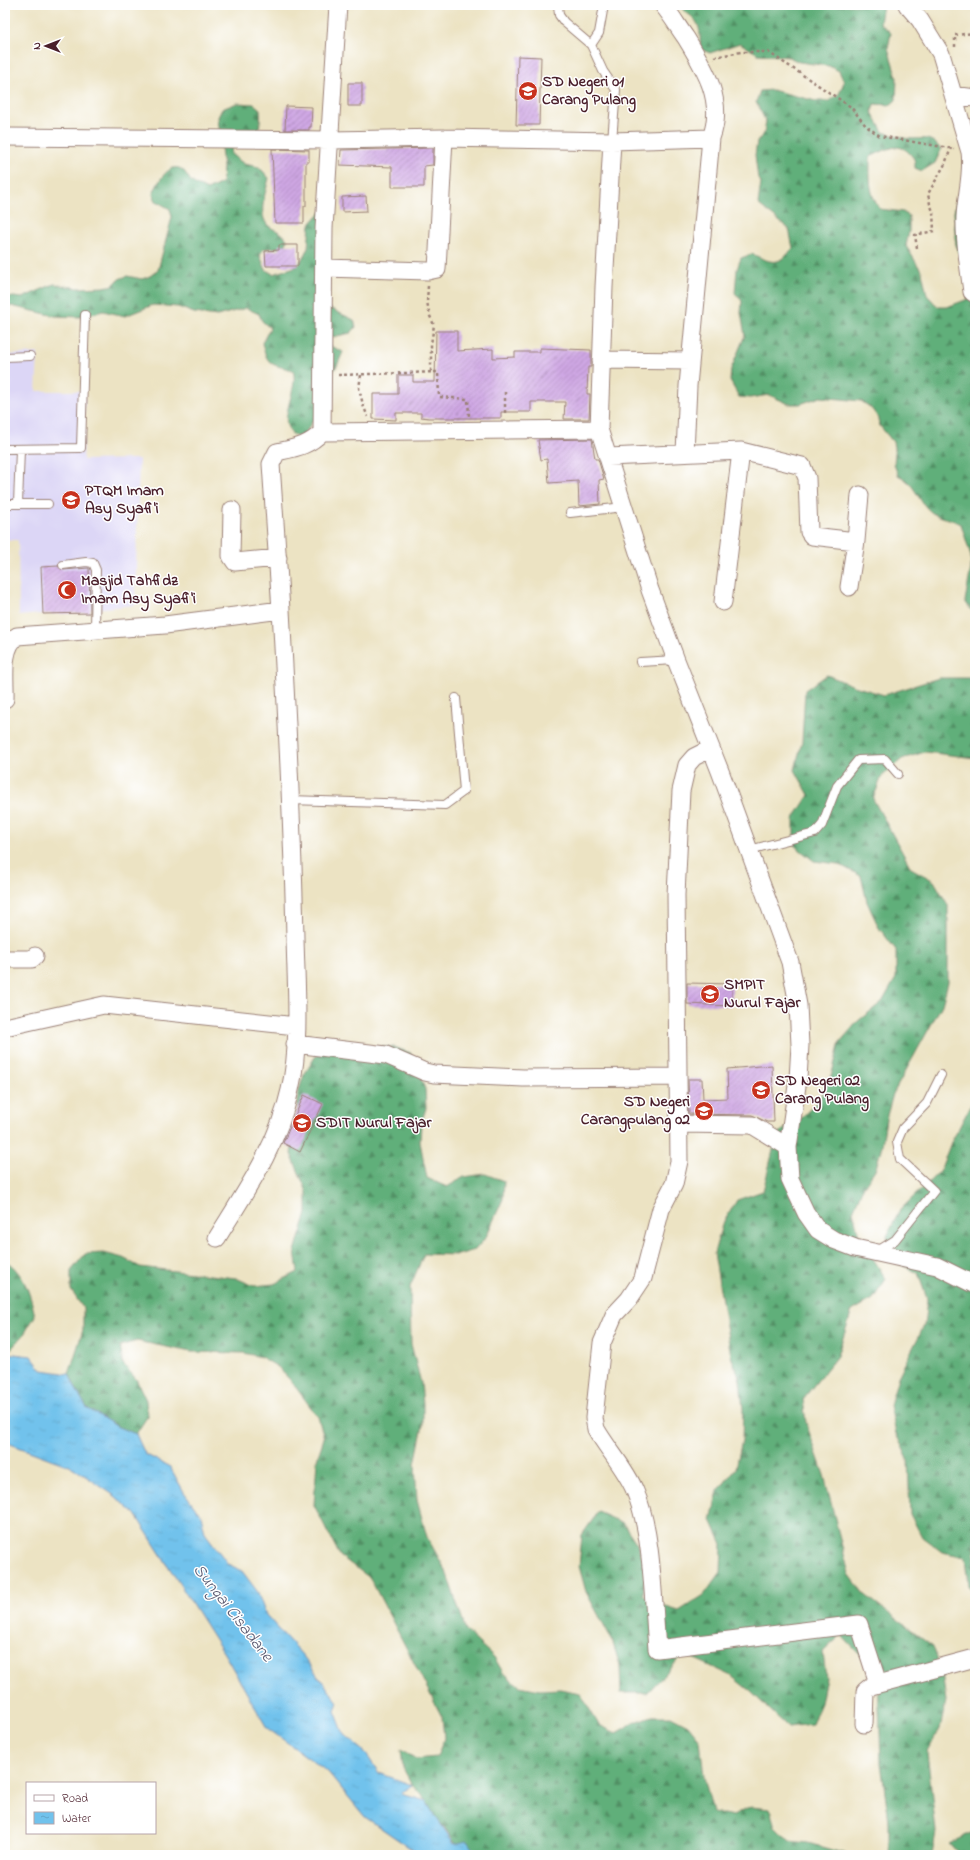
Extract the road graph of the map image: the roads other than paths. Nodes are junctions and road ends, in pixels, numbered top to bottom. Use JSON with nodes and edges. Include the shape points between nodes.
{"nodes":[{"id":1,"x":338,"y":5,"type":"edge"},
{"id":2,"x":558,"y":5,"type":"edge"},
{"id":3,"x":604,"y":5,"type":"edge"},
{"id":4,"x":664,"y":5,"type":"edge"},
{"id":5,"x":907,"y":5,"type":"edge"},
{"id":6,"x":591,"y":45,"type":"junction"},
{"id":7,"x":953,"y":95,"type":"junction"},
{"id":8,"x":975,"y":98,"type":"edge"},
{"id":9,"x":5,"y":137,"type":"edge"},
{"id":10,"x":444,"y":138,"type":"junction"},
{"id":11,"x":711,"y":138,"type":"junction"},
{"id":12,"x":331,"y":140,"type":"junction"},
{"id":13,"x":612,"y":140,"type":"junction"},
{"id":14,"x":324,"y":268,"type":"junction"},
{"id":15,"x":975,"y":294,"type":"edge"},
{"id":16,"x":85,"y":315,"type":"dead end"},
{"id":17,"x":30,"y":356,"type":"dead end"},
{"id":18,"x":5,"y":357,"type":"edge"},
{"id":19,"x":601,"y":360,"type":"junction"},
{"id":20,"x":690,"y":361,"type":"junction"},
{"id":21,"x":599,"y":429,"type":"junction"},
{"id":22,"x":322,"y":432,"type":"junction"},
{"id":23,"x":5,"y":449,"type":"edge"},
{"id":24,"x":20,"y":449,"type":"junction"},
{"id":25,"x":741,"y":451,"type":"junction"},
{"id":26,"x":685,"y":454,"type":"junction"},
{"id":27,"x":608,"y":458,"type":"junction"},
{"id":28,"x":860,"y":496,"type":"dead end"},
{"id":29,"x":5,"y":504,"type":"edge"},
{"id":30,"x":18,"y":504,"type":"junction"},
{"id":31,"x":48,"y":504,"type":"dead end"},
{"id":32,"x":624,"y":507,"type":"junction"},
{"id":33,"x":232,"y":510,"type":"dead end"},
{"id":34,"x":570,"y":513,"type":"dead end"},
{"id":35,"x":856,"y":542,"type":"junction"},
{"id":36,"x":278,"y":558,"type":"junction"},
{"id":37,"x":62,"y":564,"type":"dead end"},
{"id":38,"x":849,"y":587,"type":"dead end"},
{"id":39,"x":723,"y":602,"type":"dead end"},
{"id":40,"x":281,"y":610,"type":"junction"},
{"id":41,"x":95,"y":630,"type":"junction"},
{"id":42,"x":676,"y":660,"type":"junction"},
{"id":43,"x":640,"y":662,"type":"dead end"},
{"id":44,"x":5,"y":698,"type":"edge"},
{"id":45,"x":456,"y":698,"type":"dead end"},
{"id":46,"x":710,"y":749,"type":"junction"},
{"id":47,"x":898,"y":774,"type":"dead end"},
{"id":48,"x":290,"y":800,"type":"junction"},
{"id":49,"x":749,"y":850,"type":"junction"},
{"id":50,"x":35,"y":956,"type":"dead end"},
{"id":51,"x":5,"y":959,"type":"edge"},
{"id":52,"x":296,"y":1026,"type":"junction"},
{"id":53,"x":5,"y":1027,"type":"edge"},
{"id":54,"x":295,"y":1044,"type":"junction"},
{"id":55,"x":941,"y":1075,"type":"dead end"},
{"id":56,"x":678,"y":1076,"type":"junction"},
{"id":57,"x":679,"y":1124,"type":"junction"},
{"id":58,"x":788,"y":1147,"type":"junction"},
{"id":59,"x":217,"y":1238,"type":"dead end"},
{"id":60,"x":875,"y":1252,"type":"junction"},
{"id":61,"x":975,"y":1285,"type":"edge"},
{"id":62,"x":975,"y":1658,"type":"edge"},
{"id":63,"x":878,"y":1683,"type":"junction"},
{"id":64,"x":864,"y":1724,"type":"dead end"}],
"edges":[{"from":1,"to":12,"type":"street"},
{"from":2,"to":6,"type":"lane","via":[[559,15],[564,22]]},
{"from":3,"to":6,"type":"lane","via":[[599,34]]},
{"from":4,"to":11,"type":"street","via":[[699,60],[710,84],[716,103],[717,119]]},
{"from":5,"to":7,"type":"street","via":[[920,20],[941,54]]},
{"from":6,"to":13,"type":"lane","via":[[603,71],[616,90]]},
{"from":7,"to":8,"type":"street"},
{"from":7,"to":15,"type":"street","via":[[972,166],[965,219],[972,292]]},
{"from":9,"to":12,"type":"street"},
{"from":10,"to":12,"type":"street"},
{"from":10,"to":13,"type":"street"},
{"from":10,"to":14,"type":"street","via":[[438,267],[428,272]]},
{"from":11,"to":13,"type":"street"},
{"from":11,"to":20,"type":"street"},
{"from":12,"to":14,"type":"street","via":[[324,228]]},
{"from":13,"to":19,"type":"street"},
{"from":14,"to":22,"type":"street"},
{"from":16,"to":24,"type":"lane","via":[[81,448]]},
{"from":17,"to":18,"type":"lane"},
{"from":19,"to":20,"type":"street"},
{"from":19,"to":21,"type":"street"},
{"from":20,"to":26,"type":"street"},
{"from":21,"to":22,"type":"street"},
{"from":21,"to":27,"type":"street"},
{"from":22,"to":36,"type":"street","via":[[308,444],[278,452],[273,457],[271,464]]},
{"from":23,"to":24,"type":"lane"},
{"from":24,"to":30,"type":"lane"},
{"from":25,"to":26,"type":"street"},
{"from":25,"to":35,"type":"street","via":[[802,466],[806,478],[809,532],[812,536]]},
{"from":25,"to":39,"type":"street"},
{"from":26,"to":27,"type":"street"},
{"from":27,"to":32,"type":"street"},
{"from":28,"to":35,"type":"street"},
{"from":29,"to":30,"type":"lane"},
{"from":30,"to":31,"type":"lane"},
{"from":32,"to":34,"type":"lane"},
{"from":32,"to":42,"type":"street","via":[[650,590]]},
{"from":33,"to":36,"type":"street","via":[[231,556],[235,562]]},
{"from":35,"to":38,"type":"street"},
{"from":36,"to":40,"type":"street"},
{"from":37,"to":41,"type":"lane","via":[[93,563],[96,570]]},
{"from":40,"to":41,"type":"street","via":[[165,625]]},
{"from":40,"to":48,"type":"street"},
{"from":41,"to":44,"type":"street","via":[[17,636],[12,640],[6,653]]},
{"from":42,"to":43,"type":"lane"},
{"from":42,"to":46,"type":"street"},
{"from":45,"to":48,"type":"lane","via":[[464,791],[445,805]]},
{"from":46,"to":49,"type":"street"},
{"from":46,"to":56,"type":"street","via":[[694,757],[687,765],[680,791],[676,895]]},
{"from":47,"to":49,"type":"lane","via":[[885,759],[858,760],[837,786],[822,826],[815,833]]},
{"from":48,"to":52,"type":"street","via":[[294,874]]},
{"from":49,"to":58,"type":"street","via":[[790,962],[798,1005],[798,1079]]},
{"from":50,"to":51,"type":"street","via":[[32,959]]},
{"from":52,"to":53,"type":"street","via":[[104,1005]]},
{"from":52,"to":54,"type":"street"},
{"from":54,"to":56,"type":"street","via":[[386,1055],[434,1074],[524,1078]]},
{"from":54,"to":59,"type":"street","via":[[291,1089],[276,1135],[264,1163]]},
{"from":55,"to":60,"type":"lane","via":[[927,1103],[903,1128],[897,1142],[900,1159],[934,1191],[895,1240]]},
{"from":56,"to":57,"type":"street"},
{"from":57,"to":58,"type":"street","via":[[752,1125]]},
{"from":57,"to":63,"type":"street","via":[[677,1173],[661,1209],[643,1278],[638,1288],[614,1315],[602,1343],[594,1418],[596,1429],[635,1490],[641,1507],[650,1566],[657,1649],[859,1624]]},
{"from":58,"to":60,"type":"street","via":[[790,1179],[806,1213],[818,1230],[834,1240]]},
{"from":60,"to":61,"type":"street","via":[[937,1266]]},
{"from":62,"to":63,"type":"street"},
{"from":63,"to":64,"type":"street","via":[[865,1691]]}]}
